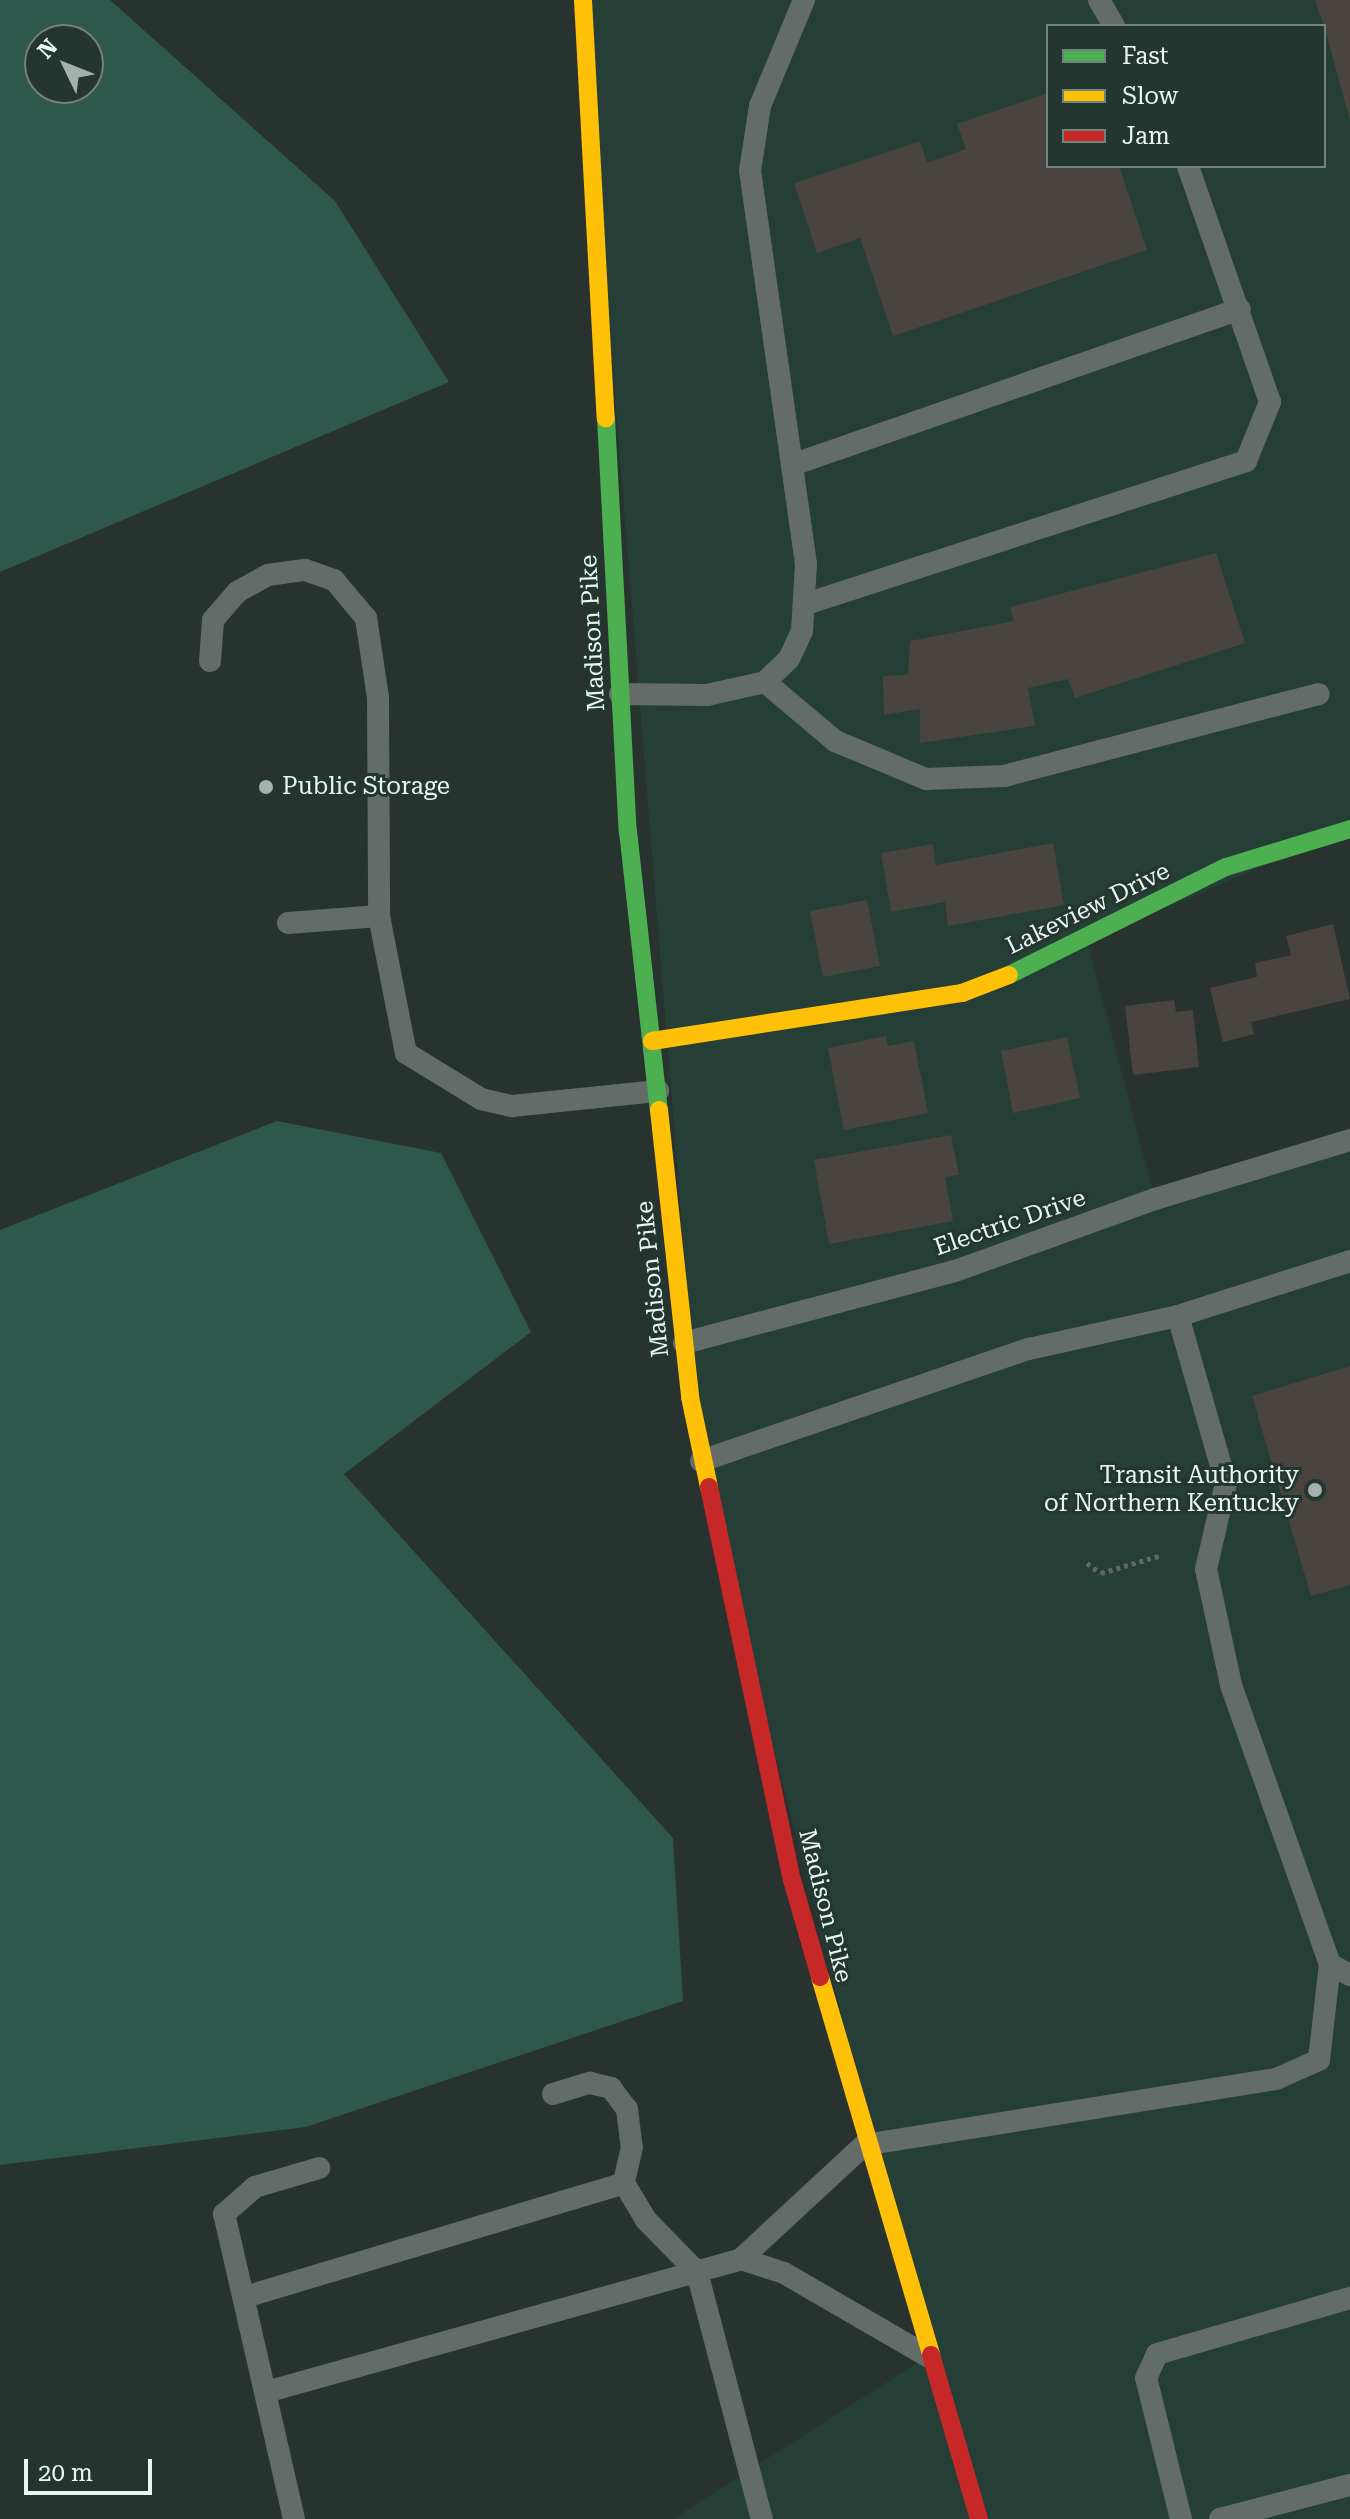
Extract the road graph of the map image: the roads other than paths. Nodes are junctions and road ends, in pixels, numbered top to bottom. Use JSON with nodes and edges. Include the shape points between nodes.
{"nodes":[{"id":1,"x":583,"y":0,"type":"edge"},
{"id":2,"x":804,"y":0,"type":"edge"},
{"id":3,"x":1099,"y":0,"type":"edge"},
{"id":4,"x":1113,"y":24,"type":"edge"},
{"id":5,"x":1189,"y":168,"type":"edge"},
{"id":6,"x":1240,"y":309,"type":"junction"},
{"id":7,"x":792,"y":465,"type":"junction"},
{"id":8,"x":806,"y":604,"type":"junction"},
{"id":9,"x":210,"y":661,"type":"dead end"},
{"id":10,"x":765,"y":682,"type":"junction"},
{"id":11,"x":620,"y":694,"type":"junction"},
{"id":12,"x":1319,"y":694,"type":"dead end"},
{"id":13,"x":1350,"y":829,"type":"edge"},
{"id":14,"x":379,"y":916,"type":"junction"},
{"id":15,"x":288,"y":923,"type":"dead end"},
{"id":16,"x":652,"y":1041,"type":"junction"},
{"id":17,"x":658,"y":1091,"type":"junction"},
{"id":18,"x":1350,"y":1140,"type":"edge"},
{"id":19,"x":1350,"y":1261,"type":"edge"},
{"id":20,"x":1178,"y":1316,"type":"junction"},
{"id":21,"x":684,"y":1343,"type":"junction"},
{"id":22,"x":701,"y":1461,"type":"junction"},
{"id":23,"x":1330,"y":1964,"type":"junction"},
{"id":24,"x":1350,"y":1975,"type":"edge"},
{"id":25,"x":553,"y":2094,"type":"dead end"},
{"id":26,"x":864,"y":2145,"type":"junction"},
{"id":27,"x":319,"y":2168,"type":"dead end"},
{"id":28,"x":624,"y":2183,"type":"junction"},
{"id":29,"x":741,"y":2259,"type":"junction"},
{"id":30,"x":697,"y":2272,"type":"junction"},
{"id":31,"x":245,"y":2297,"type":"junction"},
{"id":32,"x":1350,"y":2298,"type":"edge"},
{"id":33,"x":928,"y":2356,"type":"junction"},
{"id":34,"x":266,"y":2392,"type":"junction"},
{"id":35,"x":1350,"y":2485,"type":"edge"},
{"id":36,"x":294,"y":2519,"type":"edge"},
{"id":37,"x":762,"y":2519,"type":"edge"},
{"id":38,"x":979,"y":2519,"type":"edge"},
{"id":39,"x":1181,"y":2519,"type":"edge"},
{"id":40,"x":1220,"y":2519,"type":"edge"}],
"edges":[{"from":1,"to":11,"type":"main road","name":"Madison Pike"},
{"from":2,"to":7,"type":"lane","via":[[760,106],[750,171]]},
{"from":3,"to":4,"type":"lane"},
{"from":5,"to":6,"type":"lane"},
{"from":6,"to":7,"type":"lane"},
{"from":6,"to":8,"type":"lane","via":[[1270,402],[1246,461]]},
{"from":7,"to":8,"type":"lane"},
{"from":8,"to":10,"type":"lane","via":[[789,659]]},
{"from":9,"to":14,"type":"lane","via":[[213,620],[237,592],[268,575],[305,570],[334,580],[366,618],[378,697]]},
{"from":10,"to":11,"type":"lane","via":[[707,695]]},
{"from":10,"to":12,"type":"lane","via":[[835,741],[926,779],[1004,776]]},
{"from":11,"to":16,"type":"main road","name":"Madison Pike"},
{"from":13,"to":16,"type":"main road","name":"Lakeview Drive","via":[[1226,867],[1060,955],[962,993]]},
{"from":14,"to":15,"type":"lane"},
{"from":14,"to":17,"type":"lane","via":[[406,1053],[430,1072],[481,1099],[512,1106]]},
{"from":16,"to":17,"type":"main road","name":"Madison Pike"},
{"from":17,"to":21,"type":"main road","name":"Madison Pike"},
{"from":18,"to":21,"type":"lane","name":"Electric Drive","via":[[1155,1199],[955,1271]]},
{"from":19,"to":20,"type":"lane"},
{"from":20,"to":22,"type":"lane","via":[[1029,1349]]},
{"from":20,"to":23,"type":"lane","via":[[1226,1483],[1206,1569],[1231,1685]]},
{"from":21,"to":22,"type":"main road","name":"Madison Pike"},
{"from":22,"to":26,"type":"main road","name":"Madison Pike","via":[[792,1880]]},
{"from":23,"to":24,"type":"lane"},
{"from":23,"to":26,"type":"lane","via":[[1319,2060],[1276,2079]]},
{"from":25,"to":28,"type":"lane","via":[[590,2083],[611,2088],[627,2109],[632,2147]]},
{"from":26,"to":29,"type":"lane"},
{"from":26,"to":33,"type":"main road","name":"Madison Pike"},
{"from":27,"to":31,"type":"lane","via":[[255,2187],[224,2214]]},
{"from":28,"to":30,"type":"lane","via":[[646,2220]]},
{"from":28,"to":31,"type":"lane"},
{"from":29,"to":30,"type":"lane"},
{"from":29,"to":33,"type":"lane","via":[[784,2273]]},
{"from":30,"to":34,"type":"lane"},
{"from":30,"to":37,"type":"lane"},
{"from":31,"to":34,"type":"lane"},
{"from":32,"to":39,"type":"lane","via":[[1157,2354],[1146,2378]]},
{"from":33,"to":38,"type":"main road","name":"Madison Pike"},
{"from":34,"to":36,"type":"lane"},
{"from":35,"to":40,"type":"lane"}]}
